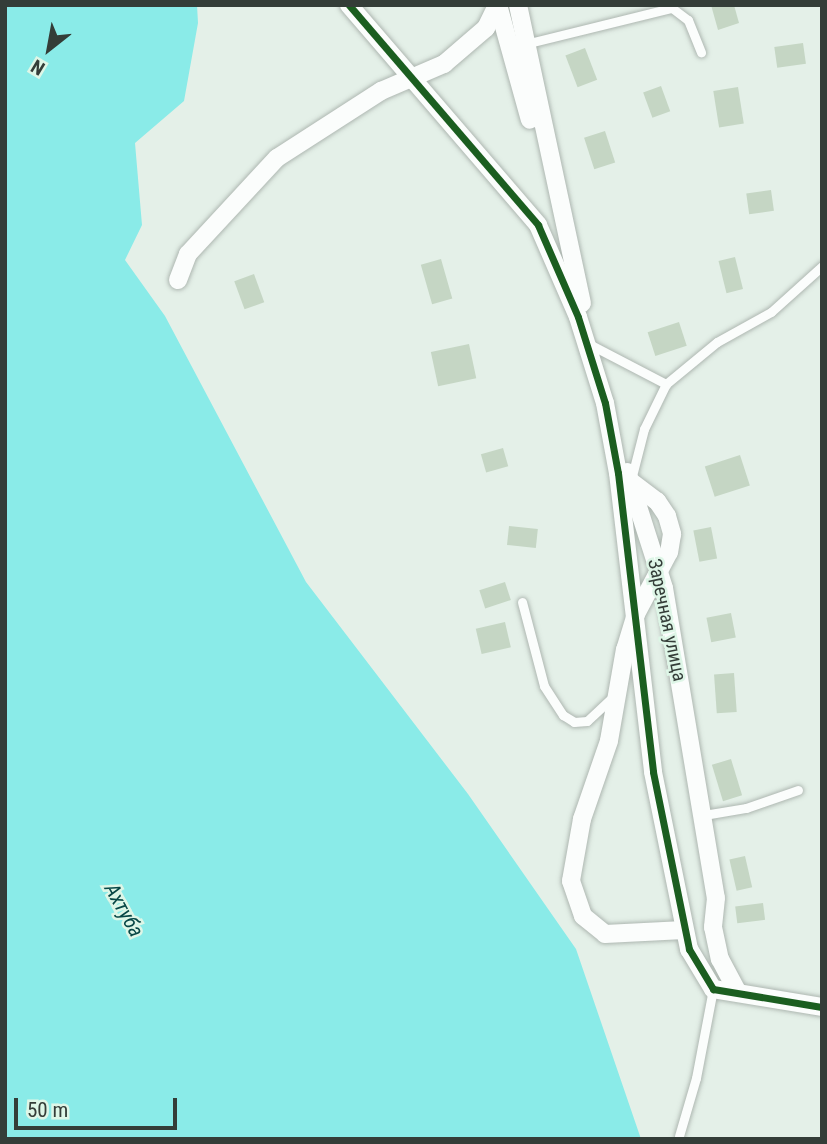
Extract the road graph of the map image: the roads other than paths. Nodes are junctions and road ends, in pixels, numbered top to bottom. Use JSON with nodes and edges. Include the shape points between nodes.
{"nodes":[{"id":1,"x":349,"y":5,"type":"edge"},
{"id":2,"x":498,"y":5,"type":"edge"},
{"id":3,"x":518,"y":5,"type":"edge"},
{"id":4,"x":525,"y":44,"type":"junction"},
{"id":5,"x":701,"y":53,"type":"dead end"},
{"id":6,"x":410,"y":77,"type":"junction"},
{"id":7,"x":557,"y":193,"type":"junction"},
{"id":8,"x":822,"y":266,"type":"edge"},
{"id":9,"x":177,"y":280,"type":"dead end"},
{"id":10,"x":591,"y":345,"type":"junction"},
{"id":11,"x":666,"y":384,"type":"junction"},
{"id":12,"x":605,"y":403,"type":"junction"},
{"id":13,"x":624,"y":477,"type":"junction"},
{"id":14,"x":659,"y":571,"type":"junction"},
{"id":15,"x":522,"y":602,"type":"dead end"},
{"id":16,"x":636,"y":614,"type":"junction"},
{"id":17,"x":618,"y":691,"type":"junction"},
{"id":18,"x":798,"y":790,"type":"dead end"},
{"id":19,"x":704,"y":815,"type":"junction"},
{"id":20,"x":684,"y":930,"type":"junction"},
{"id":21,"x":713,"y":989,"type":"junction"},
{"id":22,"x":737,"y":991,"type":"junction"},
{"id":23,"x":822,"y":1007,"type":"edge"},
{"id":24,"x":679,"y":1136,"type":"dead end"}],
"edges":[{"from":1,"to":6,"type":"street"},
{"from":2,"to":6,"type":"street","via":[[486,29],[468,47],[444,64]]},
{"from":2,"to":7,"type":"street","via":[[508,50]]},
{"from":3,"to":4,"type":"street","name":"Заречная улица"},
{"from":4,"to":5,"type":"lane","via":[[672,8],[688,20]]},
{"from":4,"to":7,"type":"street","name":"Заречная улица"},
{"from":6,"to":9,"type":"street","via":[[276,158],[188,254]]},
{"from":6,"to":12,"type":"street","via":[[538,225],[578,317]]},
{"from":7,"to":10,"type":"street","name":"Заречная улица"},
{"from":8,"to":11,"type":"lane","via":[[771,312],[717,342]]},
{"from":10,"to":11,"type":"lane"},
{"from":10,"to":12,"type":"street","name":"Заречная улица"},
{"from":11,"to":13,"type":"lane"},
{"from":12,"to":13,"type":"street","name":"Заречная улица"},
{"from":13,"to":14,"type":"street","name":"Заречная улица"},
{"from":13,"to":14,"type":"street","via":[[657,501],[667,516],[672,534]]},
{"from":13,"to":16,"type":"street"},
{"from":14,"to":16,"type":"street"},
{"from":14,"to":19,"type":"street","name":"Заречная улица"},
{"from":15,"to":17,"type":"lane","via":[[544,686],[563,715],[574,722],[587,721]]},
{"from":16,"to":17,"type":"street"},
{"from":16,"to":20,"type":"street","via":[[653,772]]},
{"from":17,"to":20,"type":"street","via":[[609,741],[582,820],[571,881],[575,898],[583,916],[605,934]]},
{"from":18,"to":19,"type":"lane","via":[[746,808]]},
{"from":19,"to":22,"type":"street","name":"Заречная улица","via":[[716,898],[713,927],[720,959]]},
{"from":20,"to":21,"type":"street","via":[[689,949]]},
{"from":21,"to":22,"type":"street"},
{"from":21,"to":24,"type":"lane"},
{"from":22,"to":23,"type":"street"}]}
